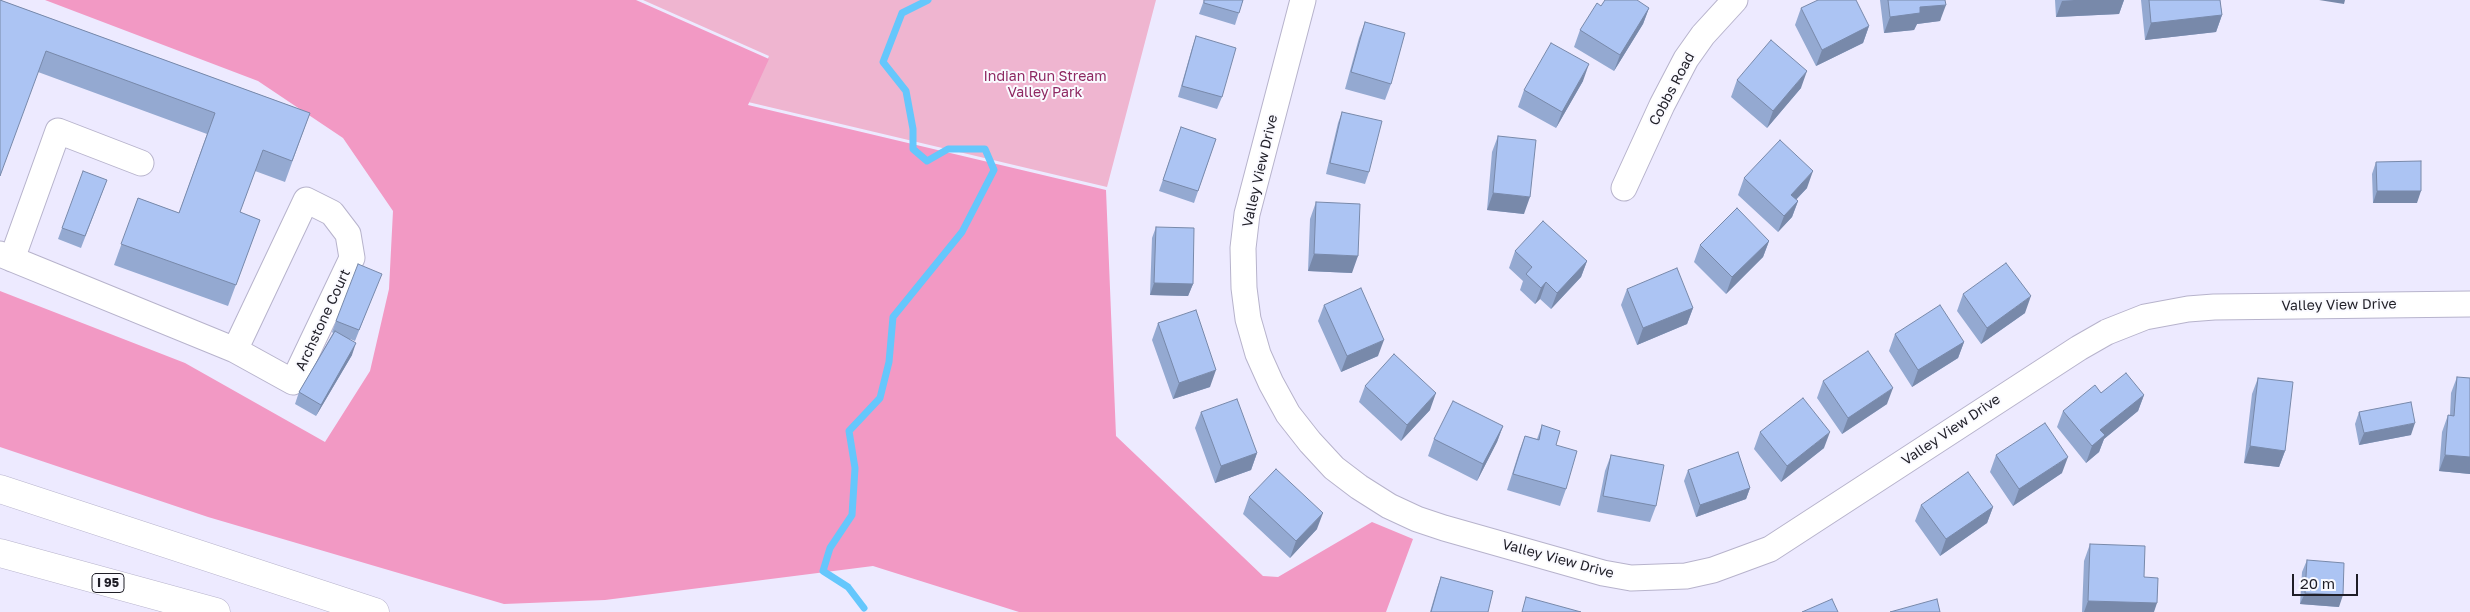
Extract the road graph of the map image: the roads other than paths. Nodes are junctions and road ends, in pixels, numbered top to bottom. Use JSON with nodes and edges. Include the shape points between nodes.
{"nodes":[{"id":1,"x":1303,"y":0,"type":"edge"},
{"id":2,"x":1735,"y":0,"type":"edge"},
{"id":3,"x":142,"y":163,"type":"dead end"},
{"id":4,"x":1624,"y":188,"type":"dead end"},
{"id":5,"x":6,"y":256,"type":"edge"},
{"id":6,"x":2470,"y":304,"type":"edge"},
{"id":7,"x":235,"y":350,"type":"junction"},
{"id":8,"x":0,"y":489,"type":"edge"},
{"id":9,"x":0,"y":553,"type":"edge"},
{"id":10,"x":216,"y":612,"type":"edge"},
{"id":11,"x":375,"y":612,"type":"edge"}],
"edges":[{"from":1,"to":6,"type":"street","name":"Valley View Drive","via":[[1247,214],[1243,248],[1248,319],[1271,383],[1288,414],[1334,468],[1389,506],[1418,520],[1603,573],[1631,578],[1686,576],[1713,570],[1770,549],[2079,348],[2107,332],[2146,318],[2214,307]]},
{"from":2,"to":4,"type":"street","name":"Cobbs Road","via":[[1686,59]]},
{"from":3,"to":5,"type":"street","via":[[58,131]]},
{"from":5,"to":7,"type":"street","name":"Archstone Court"},
{"from":7,"to":7,"type":"street","name":"Archstone Court","via":[[306,200],[332,213],[348,234],[352,258],[293,382]]},
{"from":8,"to":11,"type":"highway"},
{"from":9,"to":10,"type":"highway","number":"I 95"}]}
